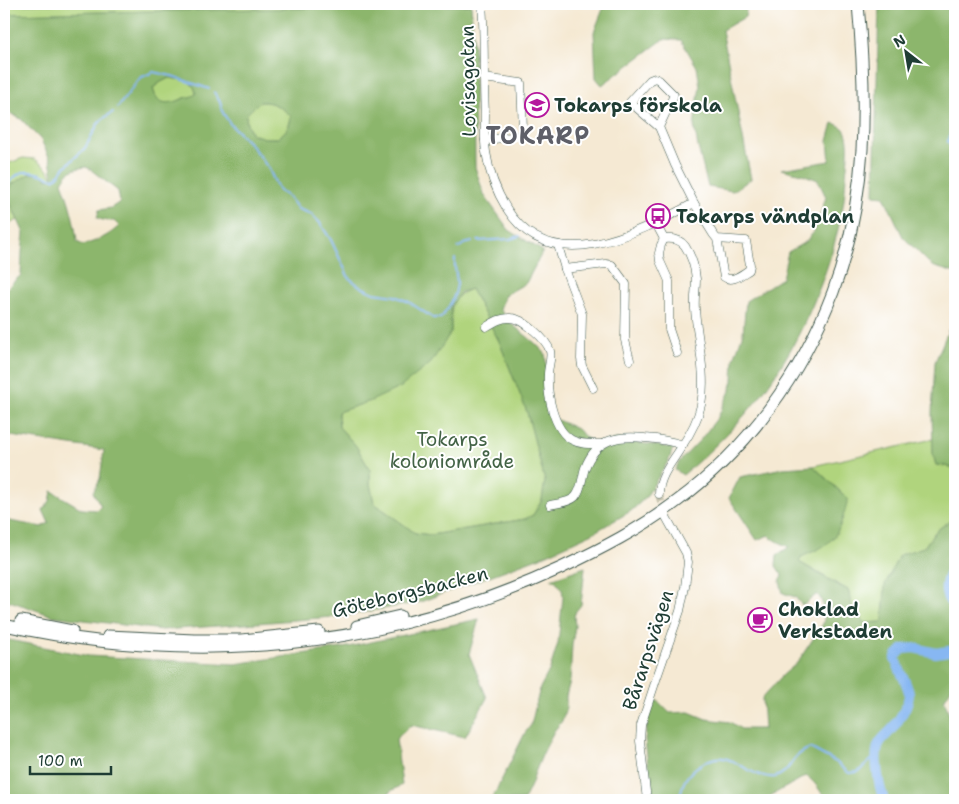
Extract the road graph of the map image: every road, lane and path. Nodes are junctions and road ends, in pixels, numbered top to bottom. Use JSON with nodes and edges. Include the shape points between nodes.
{"nodes":[{"id":1,"x":482,"y":4,"type":"edge"},
{"id":2,"x":851,"y":4,"type":"edge"},
{"id":3,"x":858,"y":4,"type":"edge"},
{"id":4,"x":483,"y":78,"type":"junction"},
{"id":5,"x":659,"y":127,"type":"junction"},
{"id":6,"x":485,"y":140,"type":"junction"},
{"id":7,"x":694,"y":203,"type":"junction"},
{"id":8,"x":655,"y":222,"type":"junction"},
{"id":9,"x":664,"y":239,"type":"junction"},
{"id":10,"x":716,"y":239,"type":"junction"},
{"id":11,"x":558,"y":245,"type":"junction"},
{"id":12,"x":566,"y":269,"type":"junction"},
{"id":13,"x":486,"y":327,"type":"dead end"},
{"id":14,"x":677,"y":353,"type":"dead end"},
{"id":15,"x":630,"y":360,"type":"dead end"},
{"id":16,"x":593,"y":388,"type":"dead end"},
{"id":17,"x":602,"y":444,"type":"junction"},
{"id":18,"x":683,"y":445,"type":"junction"},
{"id":19,"x":659,"y":494,"type":"tunnel mouth"},
{"id":20,"x":550,"y":505,"type":"dead end"},
{"id":21,"x":665,"y":515,"type":"tunnel mouth"},
{"id":22,"x":4,"y":618,"type":"edge"},
{"id":23,"x":4,"y":625,"type":"edge"},
{"id":24,"x":648,"y":800,"type":"edge"}],
"edges":[{"from":1,"to":4,"type":"street","name":"Lovisagatan"},
{"from":2,"to":22,"type":"highway","name":"Göteborgsbacken","via":[[857,84],[856,159],[846,222],[828,287],[800,349],[779,384],[748,426],[695,480],[675,495],[589,548],[502,586],[423,611],[335,630],[242,640],[194,640],[99,635]]},
{"from":3,"to":23,"type":"highway","name":"Göteborgsbacken","via":[[863,75],[862,158],[860,187],[842,267],[813,338],[776,400],[735,449],[677,502],[598,550],[519,587],[441,614],[382,629],[290,644],[194,648],[83,640]]},
{"from":4,"to":6,"type":"street","name":"Lovisagatan"},
{"from":4,"to":6,"type":"street","via":[[521,83],[523,129],[519,136]]},
{"from":5,"to":5,"type":"street","via":[[674,95],[655,78],[630,102]]},
{"from":5,"to":7,"type":"street"},
{"from":6,"to":11,"type":"street","name":"Lovisagatan","via":[[493,181],[512,217],[530,235]]},
{"from":7,"to":8,"type":"street","name":"Lovisagatan"},
{"from":7,"to":10,"type":"street"},
{"from":8,"to":9,"type":"street"},
{"from":8,"to":11,"type":"street","name":"Lovisagatan","via":[[608,242]]},
{"from":9,"to":14,"type":"street","via":[[659,252],[660,261],[670,281],[669,329]]},
{"from":9,"to":18,"type":"street","via":[[675,239],[684,245],[696,278],[701,404]]},
{"from":10,"to":10,"type":"street","via":[[746,241],[749,270],[727,280]]},
{"from":11,"to":12,"type":"street"},
{"from":12,"to":15,"type":"street","via":[[612,265],[626,284],[625,340]]},
{"from":12,"to":16,"type":"street","via":[[582,314],[581,359]]},
{"from":13,"to":17,"type":"street","via":[[495,321],[517,318],[540,336],[551,355],[548,369],[550,403],[556,420],[570,440]]},
{"from":17,"to":18,"type":"street","via":[[631,436]]},
{"from":17,"to":20,"type":"street","via":[[587,464],[576,497]]},
{"from":18,"to":19,"type":"street","via":[[663,477]]},
{"from":21,"to":24,"type":"street","name":"Bårarpsvägen","via":[[688,562],[680,611],[642,725],[640,741]]}]}
